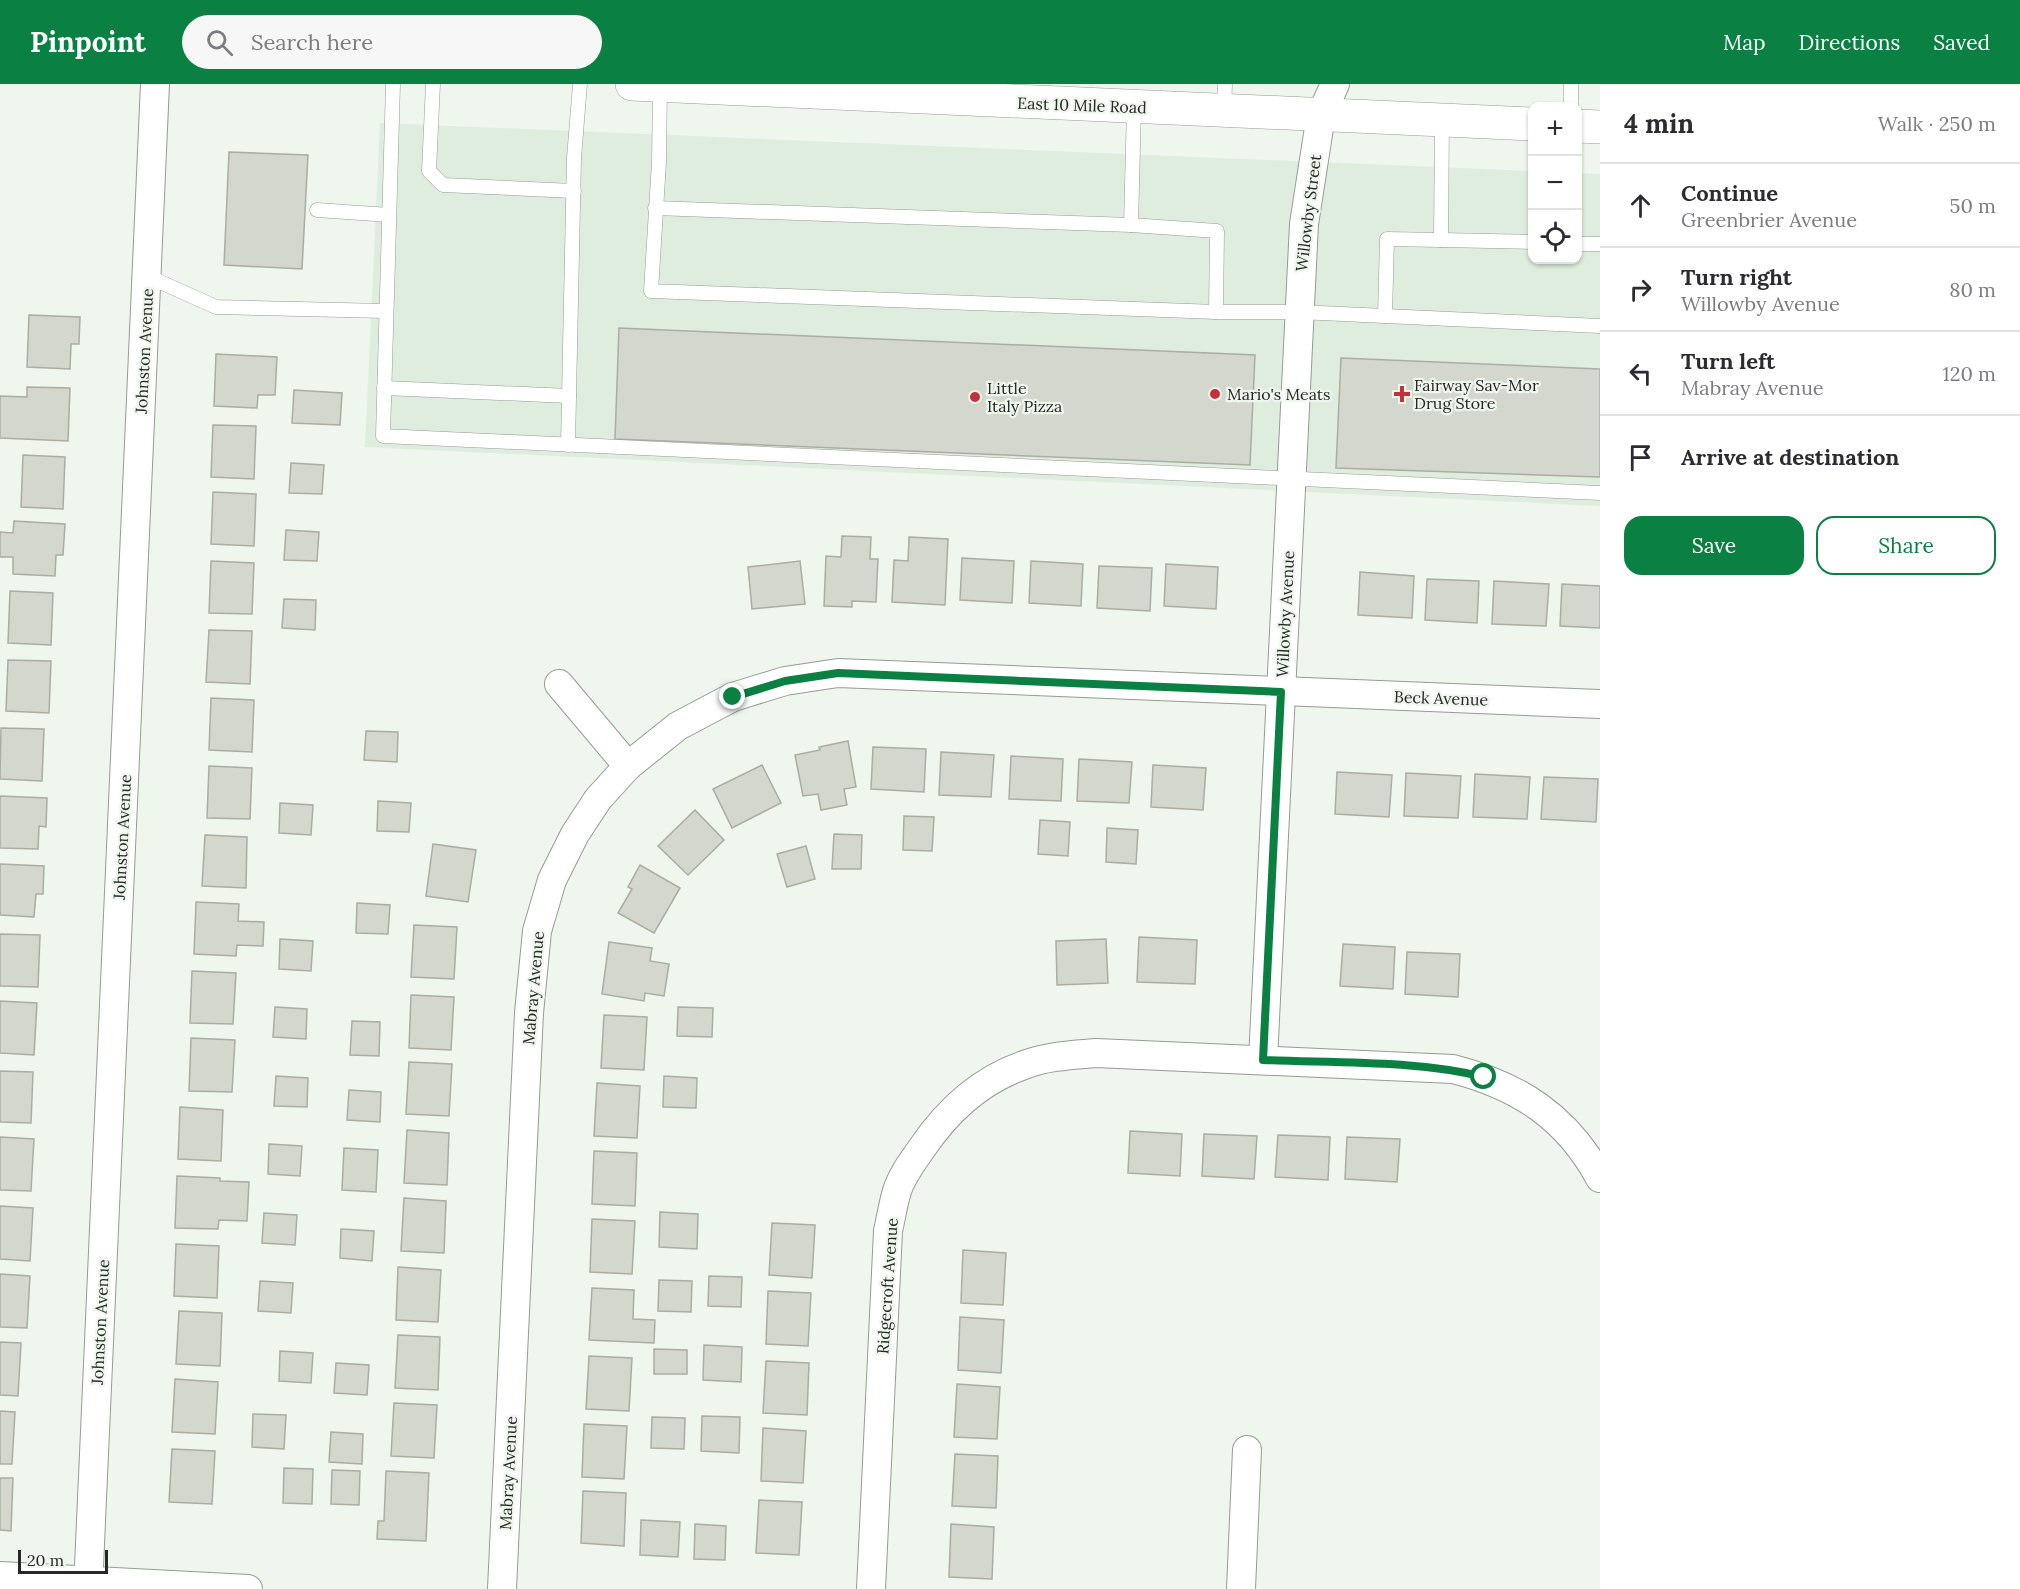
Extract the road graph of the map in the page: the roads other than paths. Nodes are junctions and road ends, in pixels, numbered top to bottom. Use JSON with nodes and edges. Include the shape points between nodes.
{"nodes":[{"id":1,"x":155,"y":84,"type":"edge"},
{"id":2,"x":393,"y":84,"type":"edge"},
{"id":3,"x":434,"y":84,"type":"edge"},
{"id":4,"x":580,"y":84,"type":"edge"},
{"id":5,"x":1335,"y":84,"type":"edge"},
{"id":6,"x":1571,"y":84,"type":"edge"},
{"id":7,"x":646,"y":85,"type":"edge"},
{"id":8,"x":986,"y":92,"type":"edge"},
{"id":9,"x":1225,"y":97,"type":"edge"},
{"id":10,"x":1571,"y":102,"type":"edge"},
{"id":11,"x":1134,"y":107,"type":"junction"},
{"id":12,"x":1321,"y":115,"type":"junction"},
{"id":13,"x":1442,"y":120,"type":"junction"},
{"id":14,"x":1528,"y":124,"type":"edge"},
{"id":15,"x":1582,"y":126,"type":"edge"},
{"id":16,"x":1600,"y":127,"type":"edge"},
{"id":17,"x":574,"y":190,"type":"junction"},
{"id":18,"x":655,"y":208,"type":"junction"},
{"id":19,"x":317,"y":210,"type":"dead end"},
{"id":20,"x":389,"y":215,"type":"junction"},
{"id":21,"x":1131,"y":225,"type":"junction"},
{"id":22,"x":1441,"y":240,"type":"junction"},
{"id":23,"x":1528,"y":242,"type":"edge"},
{"id":24,"x":1582,"y":244,"type":"edge"},
{"id":25,"x":1600,"y":244,"type":"edge"},
{"id":26,"x":147,"y":276,"type":"junction"},
{"id":27,"x":386,"y":311,"type":"junction"},
{"id":28,"x":1216,"y":312,"type":"junction"},
{"id":29,"x":1299,"y":312,"type":"junction"},
{"id":30,"x":1385,"y":316,"type":"junction"},
{"id":31,"x":1600,"y":326,"type":"edge"},
{"id":32,"x":384,"y":388,"type":"junction"},
{"id":33,"x":569,"y":396,"type":"junction"},
{"id":34,"x":568,"y":445,"type":"junction"},
{"id":35,"x":1292,"y":479,"type":"junction"},
{"id":36,"x":1600,"y":493,"type":"edge"},
{"id":37,"x":559,"y":684,"type":"dead end"},
{"id":38,"x":1281,"y":692,"type":"junction"},
{"id":39,"x":1600,"y":704,"type":"edge"},
{"id":40,"x":628,"y":766,"type":"junction"},
{"id":41,"x":1263,"y":1060,"type":"junction"},
{"id":42,"x":1600,"y":1178,"type":"edge"},
{"id":43,"x":1247,"y":1450,"type":"dead end"},
{"id":44,"x":0,"y":1576,"type":"edge"},
{"id":45,"x":88,"y":1585,"type":"edge"},
{"id":46,"x":248,"y":1589,"type":"edge"},
{"id":47,"x":502,"y":1589,"type":"edge"},
{"id":48,"x":871,"y":1589,"type":"edge"},
{"id":49,"x":1241,"y":1589,"type":"edge"}],
"edges":[{"from":1,"to":26,"type":"street","name":"Johnston Avenue"},
{"from":2,"to":20,"type":"lane"},
{"from":3,"to":17,"type":"lane","via":[[429,171],[442,185]]},
{"from":4,"to":17,"type":"lane"},
{"from":5,"to":12,"type":"street","name":"Willowby Street"},
{"from":6,"to":10,"type":"lane"},
{"from":7,"to":8,"type":"main road","name":"East 10 Mile Road"},
{"from":7,"to":18,"type":"lane","via":[[659,162]]},
{"from":8,"to":11,"type":"main road","name":"East 10 Mile Road"},
{"from":9,"to":11,"type":"main road","name":"East 10 Mile Road"},
{"from":9,"to":12,"type":"main road","name":"East 10 Mile Road"},
{"from":11,"to":21,"type":"lane"},
{"from":12,"to":13,"type":"main road","name":"East 10 Mile Road"},
{"from":12,"to":29,"type":"street","name":"Willowby Street","via":[[1304,224]]},
{"from":13,"to":14,"type":"main road","name":"East 10 Mile Road"},
{"from":13,"to":22,"type":"lane"},
{"from":15,"to":16,"type":"main road"},
{"from":17,"to":33,"type":"lane"},
{"from":18,"to":21,"type":"lane"},
{"from":18,"to":28,"type":"lane","via":[[651,291]]},
{"from":19,"to":20,"type":"lane"},
{"from":20,"to":27,"type":"lane"},
{"from":21,"to":28,"type":"lane","via":[[1218,231]]},
{"from":22,"to":23,"type":"lane"},
{"from":22,"to":30,"type":"lane","via":[[1387,239]]},
{"from":24,"to":25,"type":"lane"},
{"from":26,"to":27,"type":"lane","via":[[216,307]]},
{"from":26,"to":45,"type":"street","name":"Johnston Avenue"},
{"from":27,"to":32,"type":"lane"},
{"from":28,"to":29,"type":"lane"},
{"from":29,"to":30,"type":"lane"},
{"from":29,"to":35,"type":"street","name":"Willowby Avenue"},
{"from":30,"to":31,"type":"lane"},
{"from":32,"to":33,"type":"lane"},
{"from":32,"to":34,"type":"lane","via":[[383,436]]},
{"from":33,"to":34,"type":"lane"},
{"from":34,"to":35,"type":"lane"},
{"from":35,"to":36,"type":"lane"},
{"from":35,"to":38,"type":"street","name":"Willowby Avenue"},
{"from":37,"to":40,"type":"street"},
{"from":38,"to":39,"type":"street","name":"Beck Avenue"},
{"from":38,"to":40,"type":"street","name":"Mabray Avenue","via":[[838,673],[785,681],[733,697],[678,726]]},
{"from":38,"to":41,"type":"street","name":"Willowby Avenue"},
{"from":40,"to":47,"type":"street","name":"Mabray Avenue","via":[[598,799],[575,834],[552,880],[537,931],[529,1013]]},
{"from":41,"to":42,"type":"street","name":"Ridgecroft Avenue","via":[[1420,1066],[1484,1077],[1516,1092],[1563,1126]]},
{"from":41,"to":48,"type":"street","name":"Ridgecroft Avenue","via":[[1063,1055],[1024,1065],[982,1086],[954,1108],[931,1135],[897,1189],[888,1231]]},
{"from":43,"to":49,"type":"street"},
{"from":44,"to":45,"type":"street"},
{"from":45,"to":46,"type":"street"}]}
